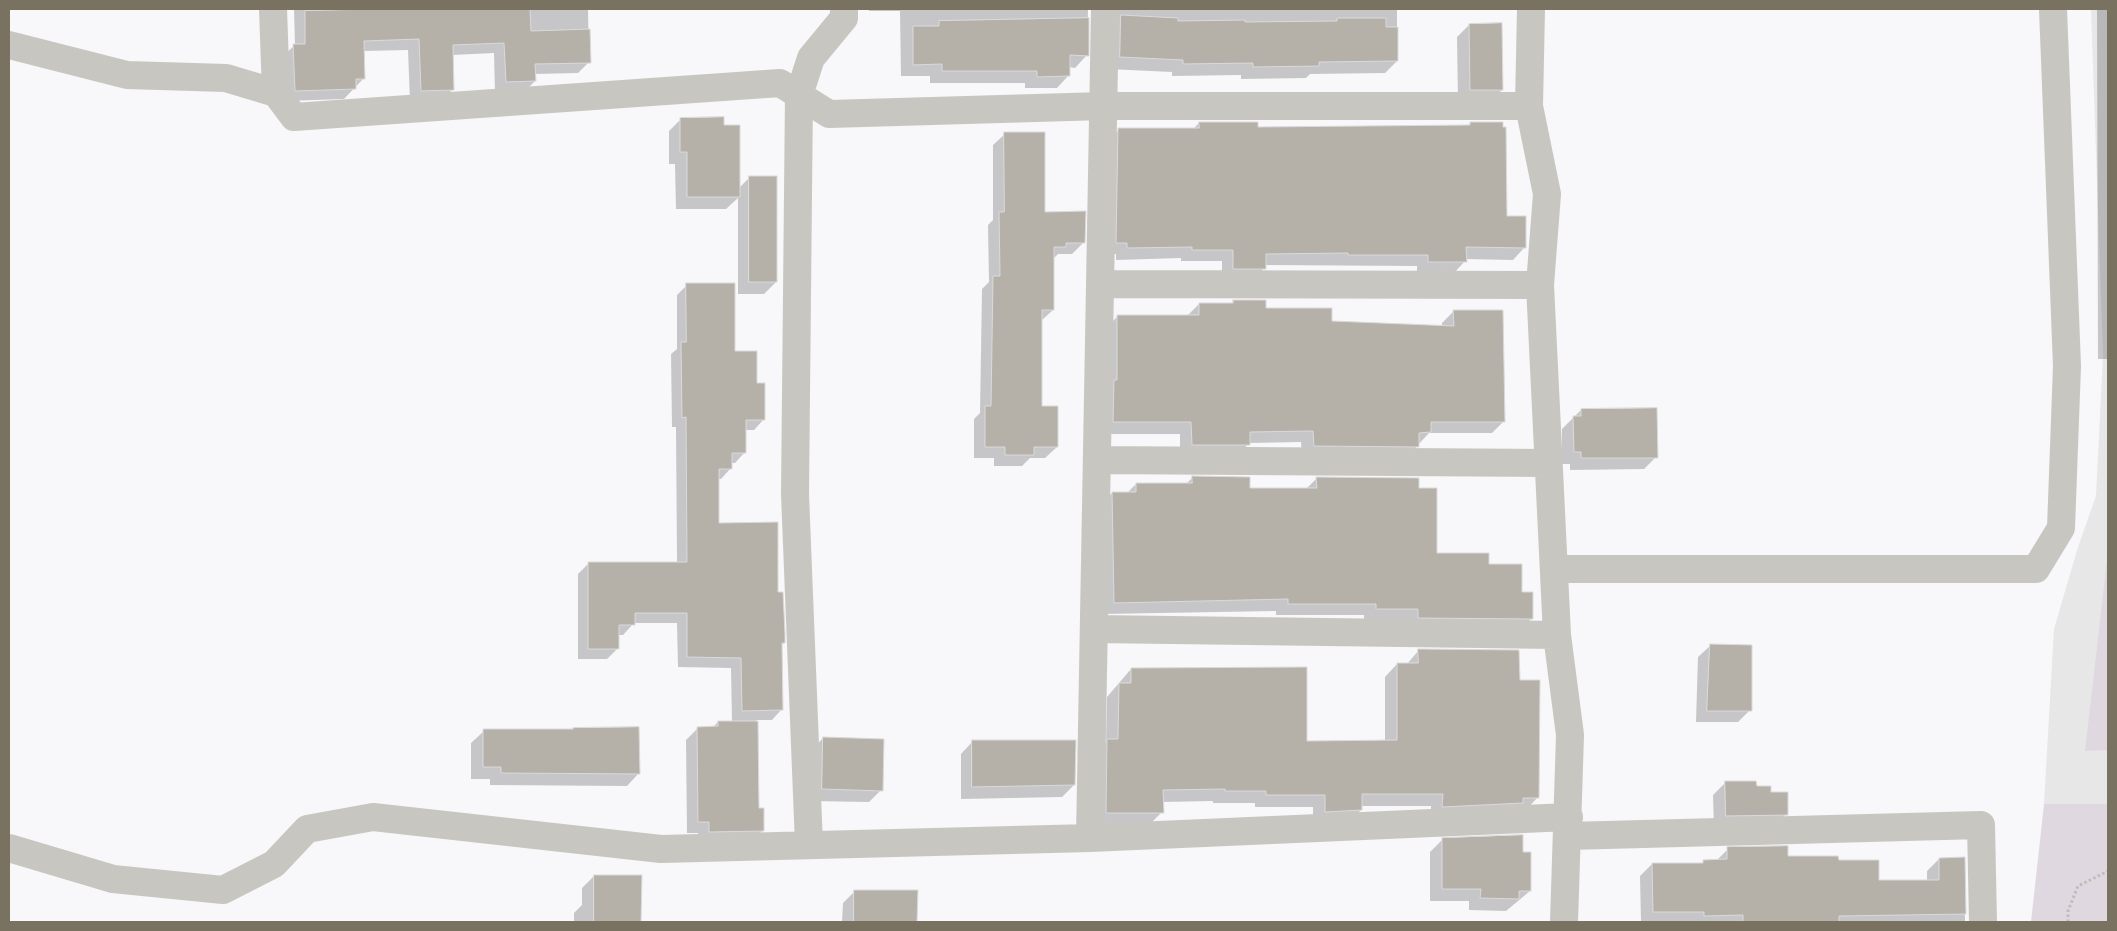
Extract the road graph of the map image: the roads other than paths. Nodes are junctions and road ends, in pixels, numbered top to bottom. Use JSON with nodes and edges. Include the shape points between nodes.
{"nodes":[{"id":1,"x":273,"y":9,"type":"edge"},
{"id":2,"x":844,"y":9,"type":"edge"},
{"id":3,"x":1105,"y":9,"type":"edge"},
{"id":4,"x":1531,"y":9,"type":"edge"},
{"id":5,"x":2053,"y":9,"type":"edge"},
{"id":6,"x":9,"y":45,"type":"edge"},
{"id":7,"x":276,"y":93,"type":"junction"},
{"id":8,"x":799,"y":95,"type":"junction"},
{"id":9,"x":1104,"y":106,"type":"junction"},
{"id":10,"x":1529,"y":106,"type":"junction"},
{"id":11,"x":1100,"y":284,"type":"junction"},
{"id":12,"x":1540,"y":285,"type":"junction"},
{"id":13,"x":1097,"y":460,"type":"junction"},
{"id":14,"x":1549,"y":463,"type":"junction"},
{"id":15,"x":1554,"y":569,"type":"junction"},
{"id":16,"x":1094,"y":630,"type":"junction"},
{"id":17,"x":1557,"y":635,"type":"junction"},
{"id":18,"x":1568,"y":826,"type":"junction"},
{"id":19,"x":1090,"y":838,"type":"junction"},
{"id":20,"x":809,"y":845,"type":"junction"},
{"id":21,"x":9,"y":848,"type":"edge"},
{"id":22,"x":1564,"y":922,"type":"edge"},
{"id":23,"x":1983,"y":922,"type":"edge"}],
"edges":[{"from":1,"to":7,"type":"street"},
{"from":2,"to":8,"type":"street","via":[[844,18],[811,58]]},
{"from":3,"to":9,"type":"street"},
{"from":4,"to":10,"type":"street"},
{"from":5,"to":15,"type":"street","via":[[2067,366],[2061,528],[2036,570]]},
{"from":6,"to":7,"type":"street","via":[[127,75],[226,78]]},
{"from":7,"to":8,"type":"street","via":[[294,117],[780,83]]},
{"from":8,"to":9,"type":"street","via":[[828,114]]},
{"from":8,"to":20,"type":"street","via":[[796,494]]},
{"from":9,"to":10,"type":"street"},
{"from":9,"to":11,"type":"street"},
{"from":10,"to":12,"type":"street","via":[[1547,194]]},
{"from":11,"to":12,"type":"street"},
{"from":11,"to":13,"type":"street"},
{"from":12,"to":14,"type":"street"},
{"from":13,"to":14,"type":"street"},
{"from":13,"to":16,"type":"street"},
{"from":14,"to":15,"type":"street"},
{"from":15,"to":17,"type":"street"},
{"from":16,"to":17,"type":"street"},
{"from":16,"to":19,"type":"street"},
{"from":17,"to":18,"type":"street","via":[[1570,734]]},
{"from":18,"to":19,"type":"street"},
{"from":18,"to":22,"type":"street"},
{"from":18,"to":23,"type":"street","via":[[1980,825]]},
{"from":19,"to":20,"type":"street"},
{"from":20,"to":21,"type":"street","via":[[662,849],[373,817],[307,829],[274,864],[224,890],[113,879]]}]}
